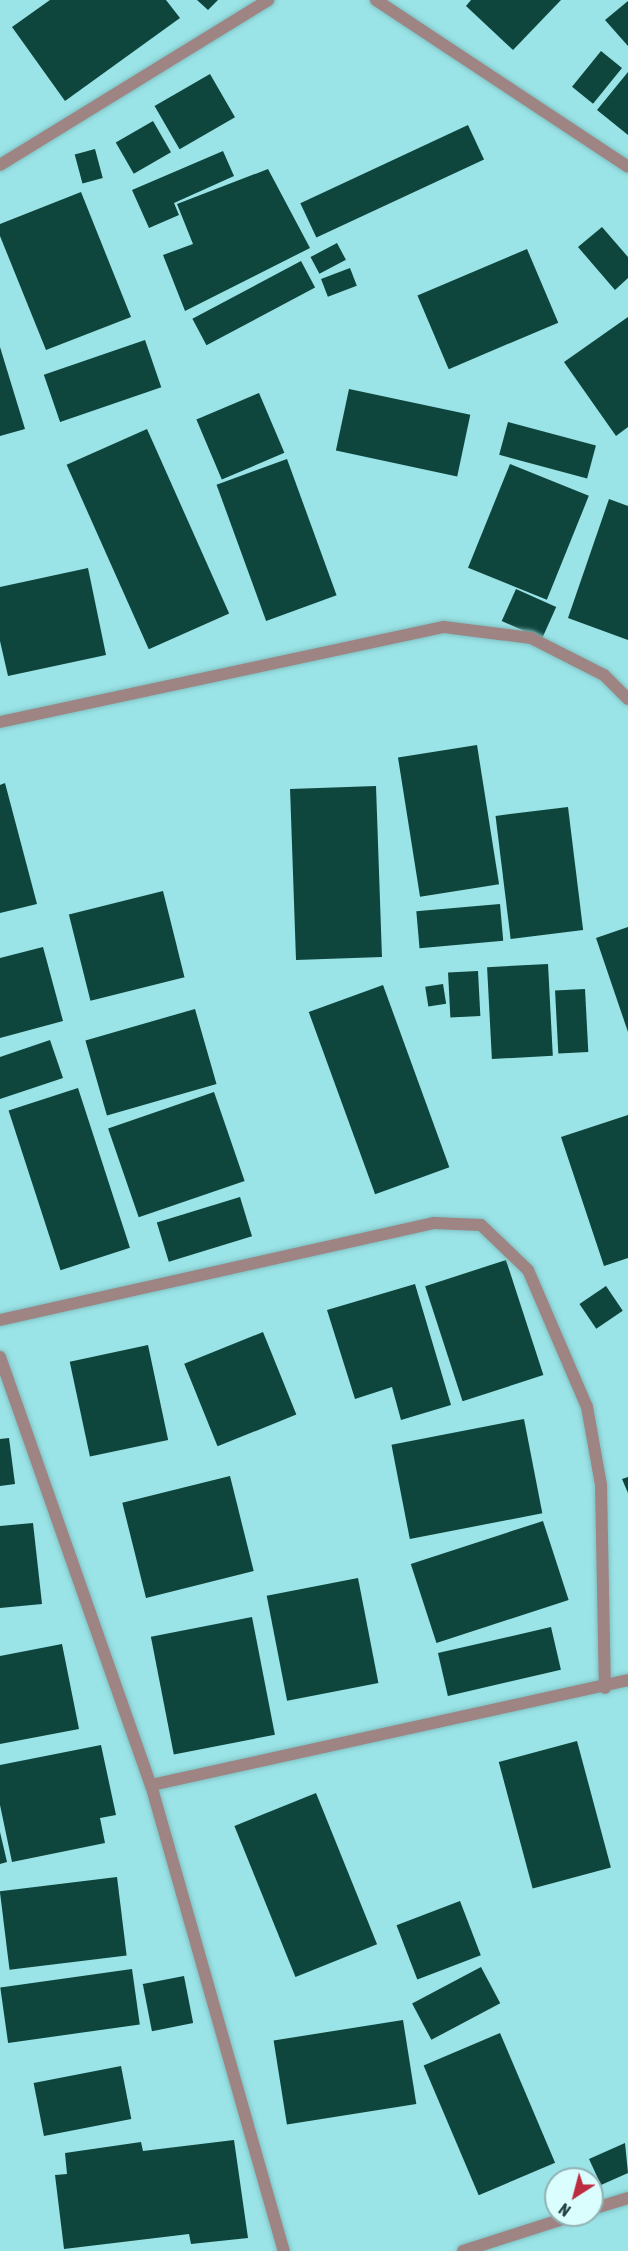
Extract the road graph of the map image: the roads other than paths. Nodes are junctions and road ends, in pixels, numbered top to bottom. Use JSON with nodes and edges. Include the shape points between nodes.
{"nodes":[{"id":1,"x":268,"y":0,"type":"edge"},
{"id":2,"x":376,"y":0,"type":"edge"},
{"id":3,"x":0,"y":165,"type":"edge"},
{"id":4,"x":628,"y":167,"type":"edge"},
{"id":5,"x":628,"y":699,"type":"edge"},
{"id":6,"x":0,"y":722,"type":"edge"},
{"id":7,"x":0,"y":1320,"type":"edge"},
{"id":8,"x":0,"y":1358,"type":"edge"},
{"id":9,"x":628,"y":1680,"type":"edge"},
{"id":10,"x":605,"y":1688,"type":"junction"},
{"id":11,"x":151,"y":1785,"type":"junction"},
{"id":12,"x":628,"y":2198,"type":"edge"},
{"id":13,"x":604,"y":2206,"type":"edge"},
{"id":14,"x":544,"y":2225,"type":"edge"},
{"id":15,"x":284,"y":2251,"type":"edge"},
{"id":16,"x":463,"y":2251,"type":"edge"}],
"edges":[{"from":1,"to":3,"type":"street"},
{"from":2,"to":4,"type":"street"},
{"from":5,"to":6,"type":"street","via":[[604,675],[531,638],[444,627]]},
{"from":7,"to":10,"type":"street","via":[[434,1223],[481,1225],[528,1270],[587,1407],[601,1485]]},
{"from":8,"to":11,"type":"street"},
{"from":9,"to":10,"type":"street"},
{"from":10,"to":11,"type":"street"},
{"from":11,"to":15,"type":"street"},
{"from":12,"to":13,"type":"street"},
{"from":14,"to":16,"type":"street"}]}
